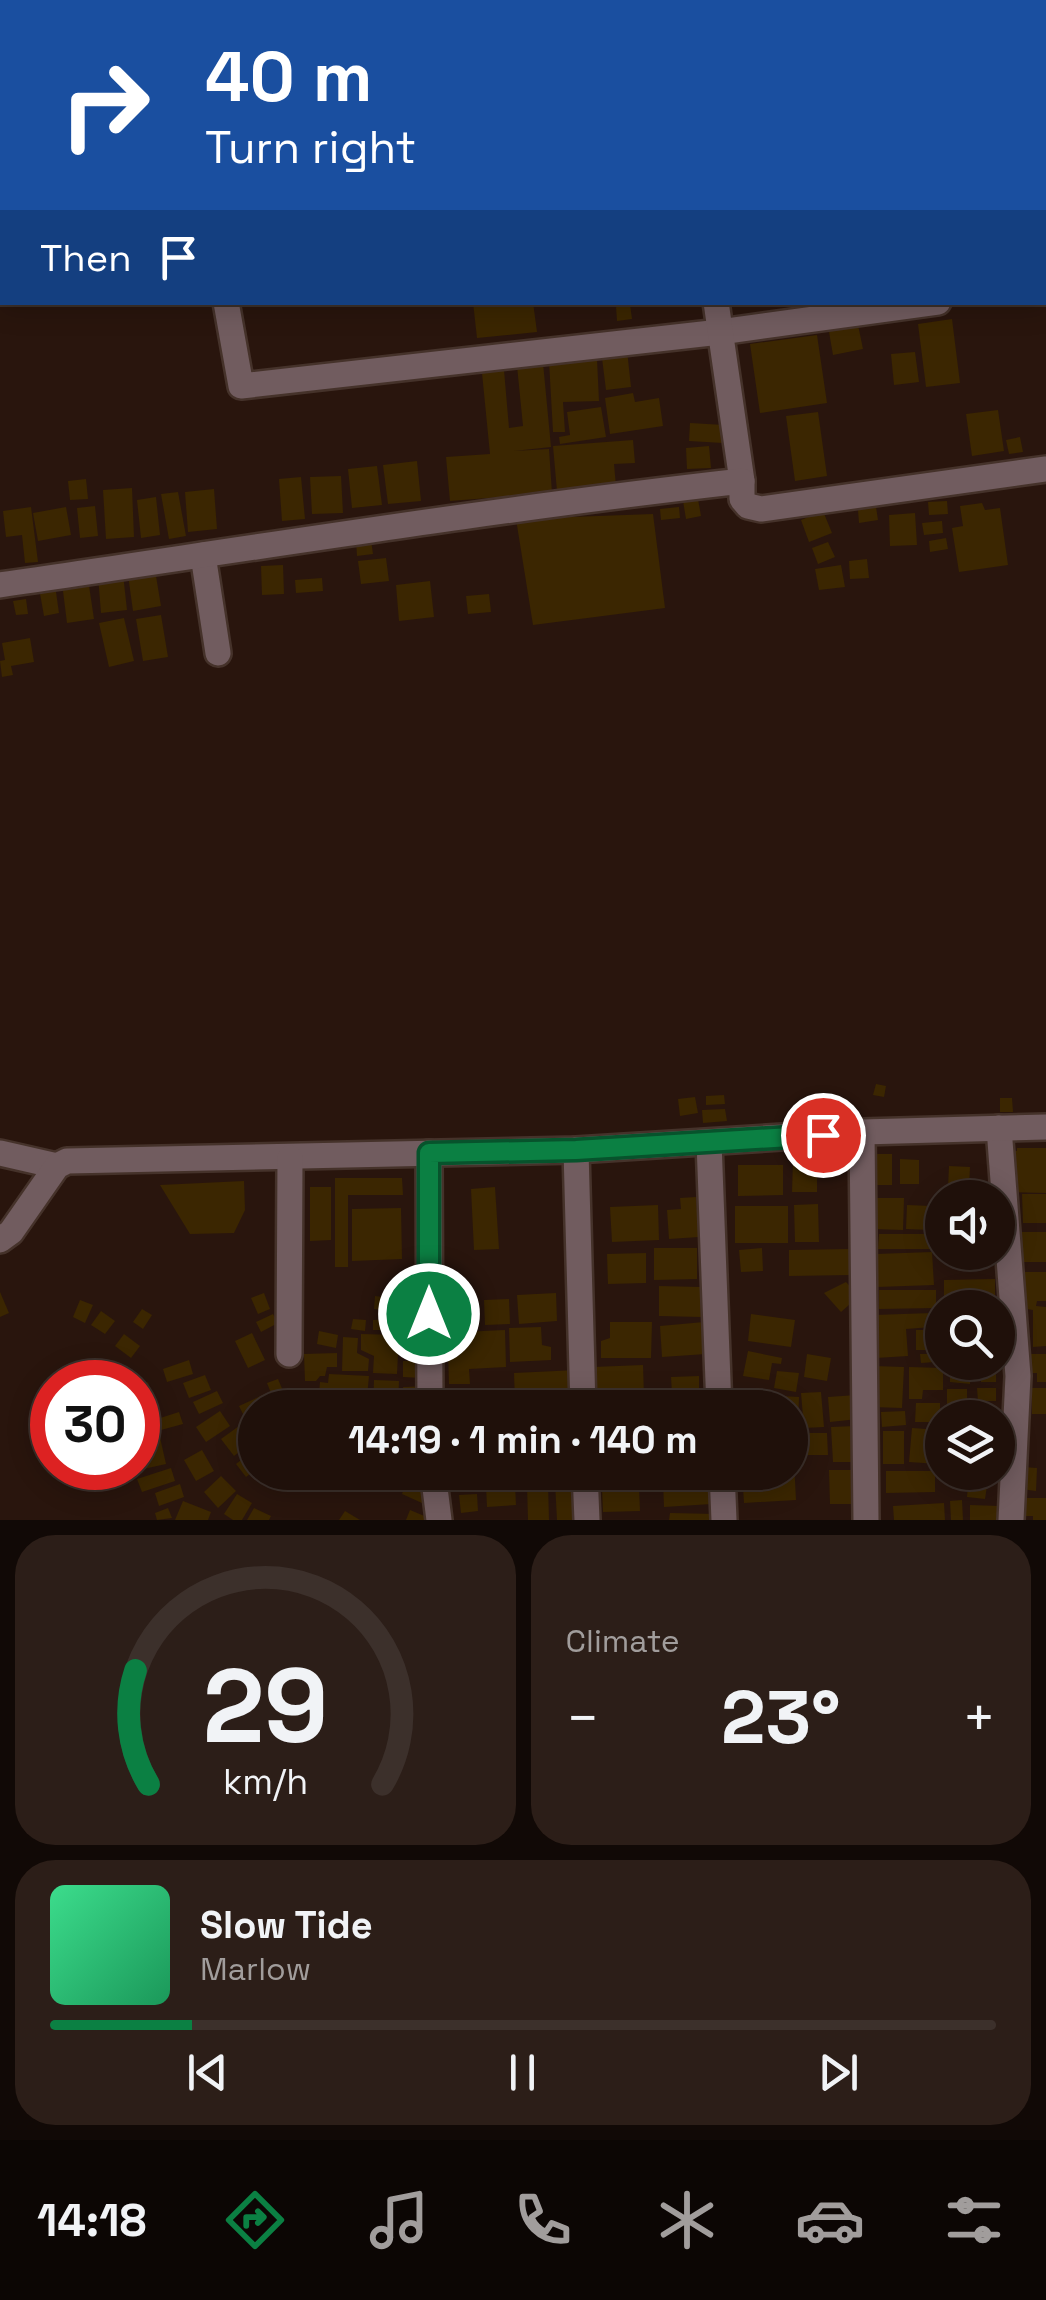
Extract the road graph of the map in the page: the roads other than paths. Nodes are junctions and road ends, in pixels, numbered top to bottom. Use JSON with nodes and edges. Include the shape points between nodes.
{"nodes":[{"id":1,"x":227,"y":305,"type":"edge"},
{"id":2,"x":716,"y":305,"type":"edge"},
{"id":3,"x":916,"y":305,"type":"edge"},
{"id":4,"x":720,"y":332,"type":"junction"},
{"id":5,"x":1046,"y":469,"type":"edge"},
{"id":6,"x":742,"y":482,"type":"junction"},
{"id":7,"x":203,"y":556,"type":"junction"},
{"id":8,"x":0,"y":585,"type":"edge"},
{"id":9,"x":218,"y":652,"type":"dead end"},
{"id":10,"x":1046,"y":1127,"type":"edge"},
{"id":11,"x":999,"y":1128,"type":"junction"},
{"id":12,"x":862,"y":1132,"type":"junction"},
{"id":13,"x":709,"y":1142,"type":"junction"},
{"id":14,"x":576,"y":1150,"type":"junction"},
{"id":15,"x":0,"y":1153,"type":"edge"},
{"id":16,"x":429,"y":1153,"type":"junction"},
{"id":17,"x":290,"y":1158,"type":"junction"},
{"id":18,"x":57,"y":1166,"type":"junction"},
{"id":19,"x":0,"y":1240,"type":"edge"},
{"id":20,"x":289,"y":1354,"type":"dead end"},
{"id":21,"x":430,"y":1390,"type":"edge"},
{"id":22,"x":583,"y":1390,"type":"edge"},
{"id":23,"x":718,"y":1390,"type":"edge"},
{"id":24,"x":435,"y":1490,"type":"edge"},
{"id":25,"x":586,"y":1490,"type":"edge"},
{"id":26,"x":723,"y":1490,"type":"edge"},
{"id":27,"x":439,"y":1520,"type":"edge"},
{"id":28,"x":587,"y":1520,"type":"edge"},
{"id":29,"x":724,"y":1520,"type":"edge"},
{"id":30,"x":866,"y":1520,"type":"edge"},
{"id":31,"x":1012,"y":1520,"type":"edge"}],
"edges":[{"from":1,"to":4,"type":"street","via":[[241,386]]},
{"from":2,"to":4,"type":"street"},
{"from":3,"to":4,"type":"street"},
{"from":4,"to":6,"type":"street"},
{"from":5,"to":6,"type":"street","via":[[762,509],[742,499]]},
{"from":6,"to":7,"type":"street"},
{"from":7,"to":8,"type":"street"},
{"from":7,"to":9,"type":"street"},
{"from":10,"to":11,"type":"street"},
{"from":11,"to":12,"type":"street"},
{"from":11,"to":31,"type":"street","via":[[1018,1376]]},
{"from":12,"to":13,"type":"street"},
{"from":12,"to":30,"type":"street"},
{"from":13,"to":14,"type":"street"},
{"from":13,"to":23,"type":"street"},
{"from":14,"to":16,"type":"street"},
{"from":14,"to":22,"type":"street"},
{"from":15,"to":18,"type":"street"},
{"from":16,"to":17,"type":"street"},
{"from":16,"to":21,"type":"street"},
{"from":17,"to":18,"type":"street"},
{"from":17,"to":20,"type":"street"},
{"from":18,"to":19,"type":"street"},
{"from":24,"to":27,"type":"street"},
{"from":25,"to":28,"type":"street"},
{"from":26,"to":29,"type":"street"}]}
